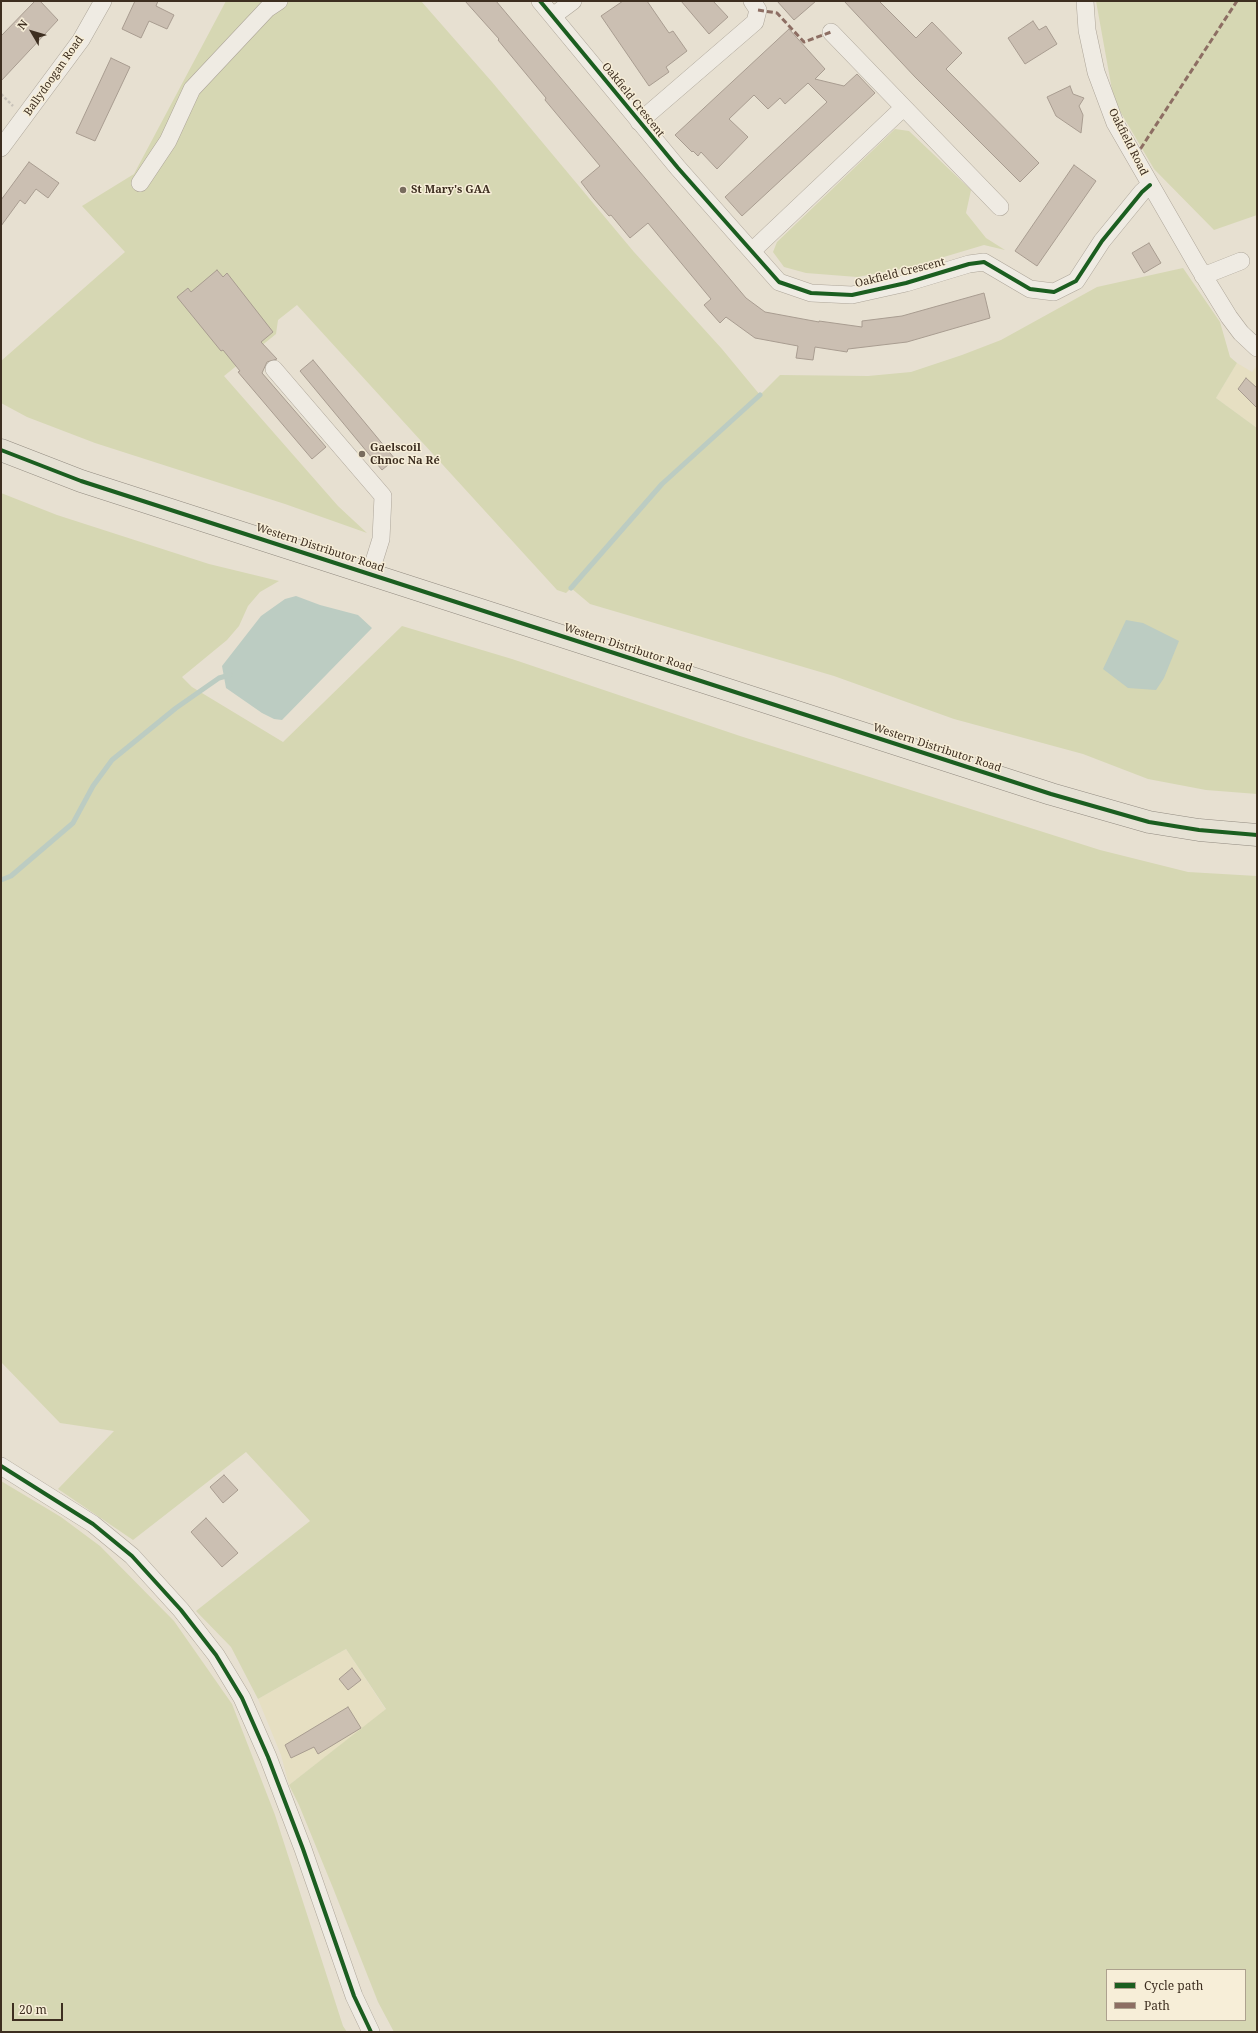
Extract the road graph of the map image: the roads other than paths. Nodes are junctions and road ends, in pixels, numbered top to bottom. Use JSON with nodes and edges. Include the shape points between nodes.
{"nodes":[{"id":1,"x":103,"y":1,"type":"edge"},
{"id":2,"x":540,"y":1,"type":"edge"},
{"id":3,"x":573,"y":1,"type":"edge"},
{"id":4,"x":752,"y":1,"type":"edge"},
{"id":5,"x":1085,"y":1,"type":"edge"},
{"id":6,"x":272,"y":4,"type":"edge"},
{"id":7,"x":553,"y":16,"type":"junction"},
{"id":8,"x":831,"y":32,"type":"dead end"},
{"id":9,"x":903,"y":108,"type":"junction"},
{"id":10,"x":639,"y":122,"type":"junction"},
{"id":11,"x":1,"y":148,"type":"edge"},
{"id":12,"x":140,"y":183,"type":"dead end"},
{"id":13,"x":1150,"y":185,"type":"junction"},
{"id":14,"x":1000,"y":207,"type":"dead end"},
{"id":15,"x":752,"y":251,"type":"junction"},
{"id":16,"x":1242,"y":261,"type":"dead end"},
{"id":17,"x":1203,"y":276,"type":"junction"},
{"id":18,"x":1257,"y":348,"type":"edge"},
{"id":19,"x":274,"y":369,"type":"dead end"},
{"id":20,"x":1,"y":450,"type":"edge"},
{"id":21,"x":370,"y":574,"type":"junction"},
{"id":22,"x":1257,"y":835,"type":"edge"},
{"id":23,"x":1,"y":1466,"type":"edge"},
{"id":24,"x":371,"y":2032,"type":"edge"}],
"edges":[{"from":1,"to":11,"type":"street","name":"Ballydoogan Road","via":[[81,40]]},
{"from":2,"to":7,"type":"street","name":"Oakfield Crescent"},
{"from":3,"to":7,"type":"street"},
{"from":4,"to":10,"type":"street","name":"Oakfield Crescent","via":[[758,10],[755,22]]},
{"from":5,"to":13,"type":"street","name":"Oakfield Road","via":[[1087,30],[1096,72],[1116,123]]},
{"from":6,"to":12,"type":"street","via":[[192,89],[168,141]]},
{"from":7,"to":10,"type":"street","name":"Oakfield Crescent"},
{"from":8,"to":9,"type":"street"},
{"from":9,"to":14,"type":"street"},
{"from":9,"to":15,"type":"street"},
{"from":10,"to":15,"type":"street","name":"Oakfield Crescent"},
{"from":13,"to":15,"type":"street","name":"Oakfield Crescent","via":[[1102,241],[1076,280],[1054,292],[1030,289],[984,262],[852,295],[811,293],[779,282]]},
{"from":13,"to":17,"type":"street","name":"Oakfield Road"},
{"from":16,"to":17,"type":"street"},
{"from":17,"to":18,"type":"street","name":"Oakfield Road","via":[[1241,333]]},
{"from":19,"to":21,"type":"street","via":[[383,496],[381,539]]},
{"from":20,"to":21,"type":"main road","name":"Western Distributor Road","via":[[81,481]]},
{"from":21,"to":22,"type":"main road","name":"Western Distributor Road","via":[[1124,816],[1199,830]]},
{"from":23,"to":24,"type":"street","via":[[93,1524],[132,1556],[216,1655],[242,1698],[268,1757],[304,1849],[354,1996]]}]}
